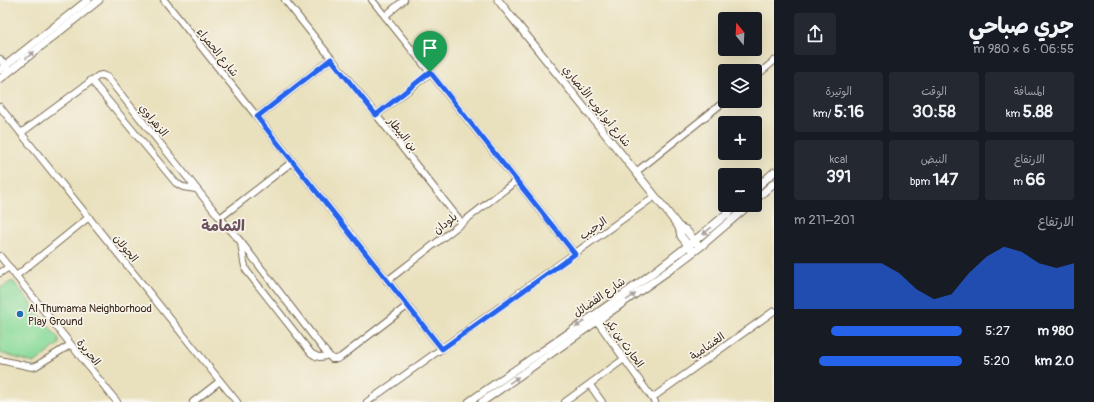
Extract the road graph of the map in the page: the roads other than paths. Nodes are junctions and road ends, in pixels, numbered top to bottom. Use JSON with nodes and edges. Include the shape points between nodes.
{"nodes":[{"id":1,"x":88,"y":0,"type":"edge"},
{"id":2,"x":99,"y":0,"type":"edge"},
{"id":3,"x":164,"y":0,"type":"edge"},
{"id":4,"x":285,"y":0,"type":"edge"},
{"id":5,"x":372,"y":0,"type":"edge"},
{"id":6,"x":404,"y":0,"type":"edge"},
{"id":7,"x":498,"y":0,"type":"edge"},
{"id":8,"x":385,"y":16,"type":"junction"},
{"id":9,"x":0,"y":59,"type":"edge"},
{"id":10,"x":331,"y":59,"type":"junction"},
{"id":11,"x":774,"y":61,"type":"edge"},
{"id":12,"x":5,"y":69,"type":"edge"},
{"id":13,"x":762,"y":71,"type":"edge"},
{"id":14,"x":430,"y":72,"type":"junction"},
{"id":15,"x":0,"y":79,"type":"edge"},
{"id":16,"x":91,"y":80,"type":"junction"},
{"id":17,"x":0,"y":107,"type":"edge"},
{"id":18,"x":718,"y":107,"type":"edge"},
{"id":19,"x":376,"y":115,"type":"junction"},
{"id":20,"x":257,"y":117,"type":"junction"},
{"id":21,"x":21,"y":134,"type":"junction"},
{"id":22,"x":292,"y":162,"type":"junction"},
{"id":23,"x":636,"y":172,"type":"junction"},
{"id":24,"x":773,"y":178,"type":"edge"},
{"id":25,"x":516,"y":181,"type":"junction"},
{"id":26,"x":762,"y":185,"type":"edge"},
{"id":27,"x":196,"y":189,"type":"junction"},
{"id":28,"x":762,"y":191,"type":"edge"},
{"id":29,"x":656,"y":196,"type":"junction"},
{"id":30,"x":730,"y":212,"type":"edge"},
{"id":31,"x":740,"y":212,"type":"edge"},
{"id":32,"x":89,"y":217,"type":"junction"},
{"id":33,"x":220,"y":218,"type":"junction"},
{"id":34,"x":462,"y":223,"type":"junction"},
{"id":35,"x":679,"y":227,"type":"junction"},
{"id":36,"x":241,"y":242,"type":"junction"},
{"id":37,"x":697,"y":244,"type":"junction"},
{"id":38,"x":691,"y":249,"type":"junction"},
{"id":39,"x":575,"y":254,"type":"junction"},
{"id":40,"x":0,"y":256,"type":"edge"},
{"id":41,"x":9,"y":267,"type":"junction"},
{"id":42,"x":0,"y":273,"type":"edge"},
{"id":43,"x":16,"y":276,"type":"junction"},
{"id":44,"x":387,"y":281,"type":"junction"},
{"id":45,"x":616,"y":298,"type":"junction"},
{"id":46,"x":406,"y":306,"type":"junction"},
{"id":47,"x":774,"y":311,"type":"edge"},
{"id":48,"x":597,"y":321,"type":"junction"},
{"id":49,"x":70,"y":344,"type":"junction"},
{"id":50,"x":442,"y":349,"type":"junction"},
{"id":51,"x":328,"y":355,"type":"junction"},
{"id":52,"x":624,"y":359,"type":"junction"},
{"id":53,"x":0,"y":360,"type":"edge"},
{"id":54,"x":220,"y":381,"type":"junction"},
{"id":55,"x":590,"y":385,"type":"junction"},
{"id":56,"x":654,"y":400,"type":"edge"},
{"id":57,"x":117,"y":402,"type":"edge"},
{"id":58,"x":192,"y":402,"type":"edge"},
{"id":59,"x":237,"y":402,"type":"edge"},
{"id":60,"x":367,"y":402,"type":"edge"},
{"id":61,"x":469,"y":402,"type":"edge"},
{"id":62,"x":482,"y":402,"type":"edge"},
{"id":63,"x":565,"y":402,"type":"edge"},
{"id":64,"x":602,"y":402,"type":"edge"}],
"edges":[{"from":1,"to":12,"type":"street"},
{"from":12,"to":2,"type":"street","one_way":true},
{"from":3,"to":20,"type":"street","name":"شارع الحمراء"},
{"from":4,"to":10,"type":"street","name":"بن البيطار"},
{"from":5,"to":8,"type":"street"},
{"from":6,"to":8,"type":"street"},
{"from":7,"to":23,"type":"street","name":"شارع أبو أيوب الأنصاري"},
{"from":8,"to":14,"type":"street"},
{"from":9,"to":12,"type":"street"},
{"from":10,"to":19,"type":"street","name":"بن البيطار"},
{"from":10,"to":20,"type":"street"},
{"from":11,"to":13,"type":"street"},
{"from":12,"to":15,"type":"street"},
{"from":14,"to":19,"type":"street"},
{"from":14,"to":25,"type":"street"},
{"from":16,"to":21,"type":"street"},
{"from":16,"to":27,"type":"street","via":[[176,183]]},
{"from":16,"to":27,"type":"street","name":"الزهراوي","via":[[102,75],[107,77]]},
{"from":17,"to":21,"type":"street","name":"الجولان"},
{"from":18,"to":23,"type":"street"},
{"from":19,"to":34,"type":"street","name":"بن البيطار"},
{"from":20,"to":22,"type":"street","name":"شارع الحمراء"},
{"from":21,"to":32,"type":"street","name":"الجولان"},
{"from":22,"to":33,"type":"street"},
{"from":22,"to":44,"type":"street","name":"شارع الحمراء"},
{"from":23,"to":29,"type":"street","name":"شارع أبو أيوب الأنصاري"},
{"from":24,"to":26,"type":"street"},
{"from":24,"to":28,"type":"street"},
{"from":25,"to":34,"type":"street","name":"بلودان"},
{"from":25,"to":39,"type":"street"},
{"from":27,"to":33,"type":"street","name":"الزهراوي"},
{"from":29,"to":35,"type":"street","name":"شارع أبو أيوب الأنصاري"},
{"from":29,"to":39,"type":"street","name":"الرحيب"},
{"from":30,"to":37,"type":"street","name":"شارع الفضائل","one_way":true},
{"from":31,"to":37,"type":"street"},
{"from":32,"to":43,"type":"street"},
{"from":32,"to":54,"type":"street","name":"الجولان"},
{"from":33,"to":36,"type":"street","name":"الزهراوي"},
{"from":34,"to":44,"type":"street","name":"بلودان"},
{"from":35,"to":37,"type":"street","name":"شارع أبو أيوب الأنصاري","via":[[686,230]]},
{"from":35,"to":38,"type":"street","name":"شارع أبو أيوب الأنصاري","via":[[681,236]]},
{"from":36,"to":51,"type":"street","name":"الزهراوي"},
{"from":36,"to":51,"type":"street","via":[[246,270],[311,353],[321,358]]},
{"from":37,"to":38,"type":"street","name":"شارع الفضائل"},
{"from":38,"to":45,"type":"street","name":"شارع الفضائل"},
{"from":48,"to":38,"type":"street","one_way":true},
{"from":39,"to":50,"type":"street","name":"الرحيب"},
{"from":40,"to":41,"type":"street","name":"الحريرة"},
{"from":41,"to":42,"type":"street"},
{"from":41,"to":43,"type":"street","name":"الحريرة"},
{"from":43,"to":49,"type":"street","name":"الحريرة"},
{"from":44,"to":46,"type":"street","name":"شارع الحمراء"},
{"from":45,"to":48,"type":"street","name":"الحارث بن بكر","via":[[612,305],[598,315]]},
{"from":45,"to":61,"type":"street","name":"شارع الفضائل","one_way":true},
{"from":46,"to":50,"type":"street","name":"شارع الحمراء"},
{"from":46,"to":51,"type":"street","via":[[341,357],[332,359]]},
{"from":47,"to":56,"type":"street","name":"الغشامية"},
{"from":48,"to":52,"type":"street","name":"الحارث بن بكر"},
{"from":62,"to":48,"type":"street","one_way":true},
{"from":49,"to":53,"type":"street","via":[[32,367]]},
{"from":49,"to":57,"type":"street","name":"الحريرة"},
{"from":50,"to":60,"type":"street","name":"الرحيب"},
{"from":52,"to":55,"type":"street"},
{"from":52,"to":56,"type":"street","name":"الحارث بن بكر"},
{"from":54,"to":58,"type":"street"},
{"from":54,"to":59,"type":"street","name":"الجولان"},
{"from":55,"to":63,"type":"street"},
{"from":55,"to":64,"type":"street"}]}
